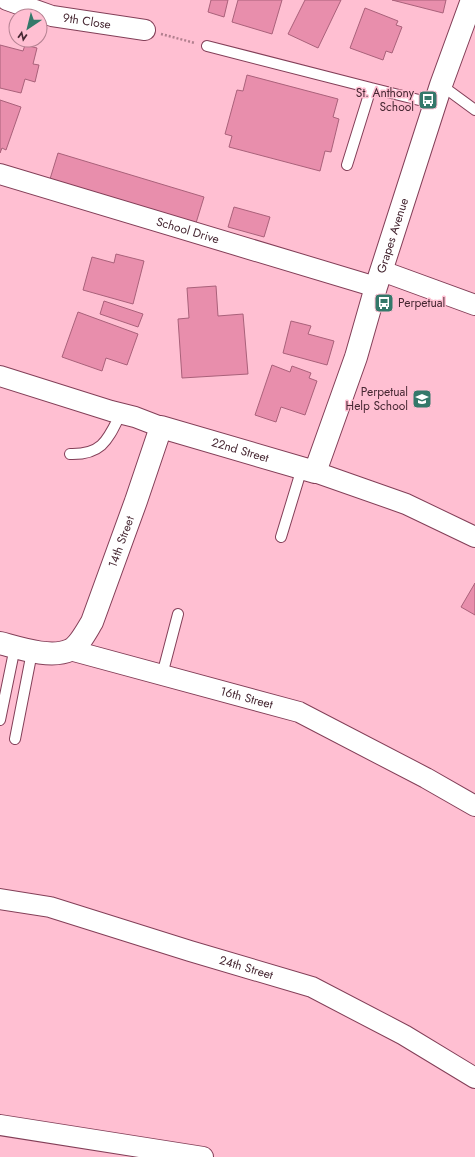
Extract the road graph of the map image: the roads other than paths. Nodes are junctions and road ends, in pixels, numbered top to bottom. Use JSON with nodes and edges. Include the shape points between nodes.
{"nodes":[{"id":1,"x":7,"y":0,"type":"edge"},
{"id":2,"x":472,"y":0,"type":"edge"},
{"id":3,"x":145,"y":30,"type":"road end"},
{"id":4,"x":208,"y":46,"type":"road end"},
{"id":5,"x":371,"y":88,"type":"junction"},
{"id":6,"x":438,"y":94,"type":"junction"},
{"id":7,"x":475,"y":110,"type":"edge"},
{"id":8,"x":347,"y":165,"type":"dead end"},
{"id":9,"x":0,"y":174,"type":"edge"},
{"id":10,"x":379,"y":279,"type":"junction"},
{"id":11,"x":475,"y":305,"type":"edge"},
{"id":12,"x":0,"y":376,"type":"edge"},
{"id":13,"x":121,"y":413,"type":"junction"},
{"id":14,"x":162,"y":427,"type":"junction"},
{"id":15,"x":70,"y":454,"type":"dead end"},
{"id":16,"x":309,"y":470,"type":"junction"},
{"id":17,"x":281,"y":537,"type":"dead end"},
{"id":18,"x":475,"y":537,"type":"edge"},
{"id":19,"x":178,"y":614,"type":"dead end"},
{"id":20,"x":16,"y":647,"type":"edge"},
{"id":21,"x":70,"y":650,"type":"junction"},
{"id":22,"x":162,"y":675,"type":"junction"},
{"id":23,"x":0,"y":720,"type":"edge"},
{"id":24,"x":15,"y":739,"type":"dead end"},
{"id":25,"x":475,"y":806,"type":"edge"},
{"id":26,"x":0,"y":899,"type":"edge"},
{"id":27,"x":475,"y":1078,"type":"edge"},
{"id":28,"x":0,"y":1126,"type":"edge"},
{"id":29,"x":203,"y":1157,"type":"edge"}],
"edges":[{"from":1,"to":3,"type":"street","name":"9th Close","via":[[52,16]]},
{"from":2,"to":6,"type":"street","name":"Grapes Avenue"},
{"from":4,"to":5,"type":"lane"},
{"from":5,"to":6,"type":"lane"},
{"from":5,"to":8,"type":"lane"},
{"from":6,"to":7,"type":"lane"},
{"from":6,"to":10,"type":"street","name":"Grapes Avenue"},
{"from":9,"to":10,"type":"street","name":"School Drive"},
{"from":10,"to":11,"type":"street","name":"School Drive"},
{"from":10,"to":16,"type":"street","name":"Grapes Avenue","via":[[356,357]]},
{"from":12,"to":13,"type":"street","name":"22nd Street"},
{"from":13,"to":14,"type":"street","name":"22nd Street"},
{"from":13,"to":15,"type":"lane","via":[[102,446],[89,452]]},
{"from":14,"to":16,"type":"street","name":"22nd Street"},
{"from":14,"to":21,"type":"street","name":"14th Street","via":[[92,622],[76,646]]},
{"from":16,"to":17,"type":"lane"},
{"from":16,"to":18,"type":"street","name":"22nd Street","via":[[406,504]]},
{"from":19,"to":22,"type":"lane"},
{"from":20,"to":21,"type":"street","name":"16th Street","via":[[50,653]]},
{"from":20,"to":23,"type":"lane"},
{"from":20,"to":24,"type":"lane"},
{"from":21,"to":22,"type":"street","name":"16th Street"},
{"from":22,"to":25,"type":"street","name":"16th Street","via":[[299,712]]},
{"from":26,"to":27,"type":"street","name":"24th Street","via":[[50,907],[312,987],[404,1035]]},
{"from":28,"to":29,"type":"street"}]}
